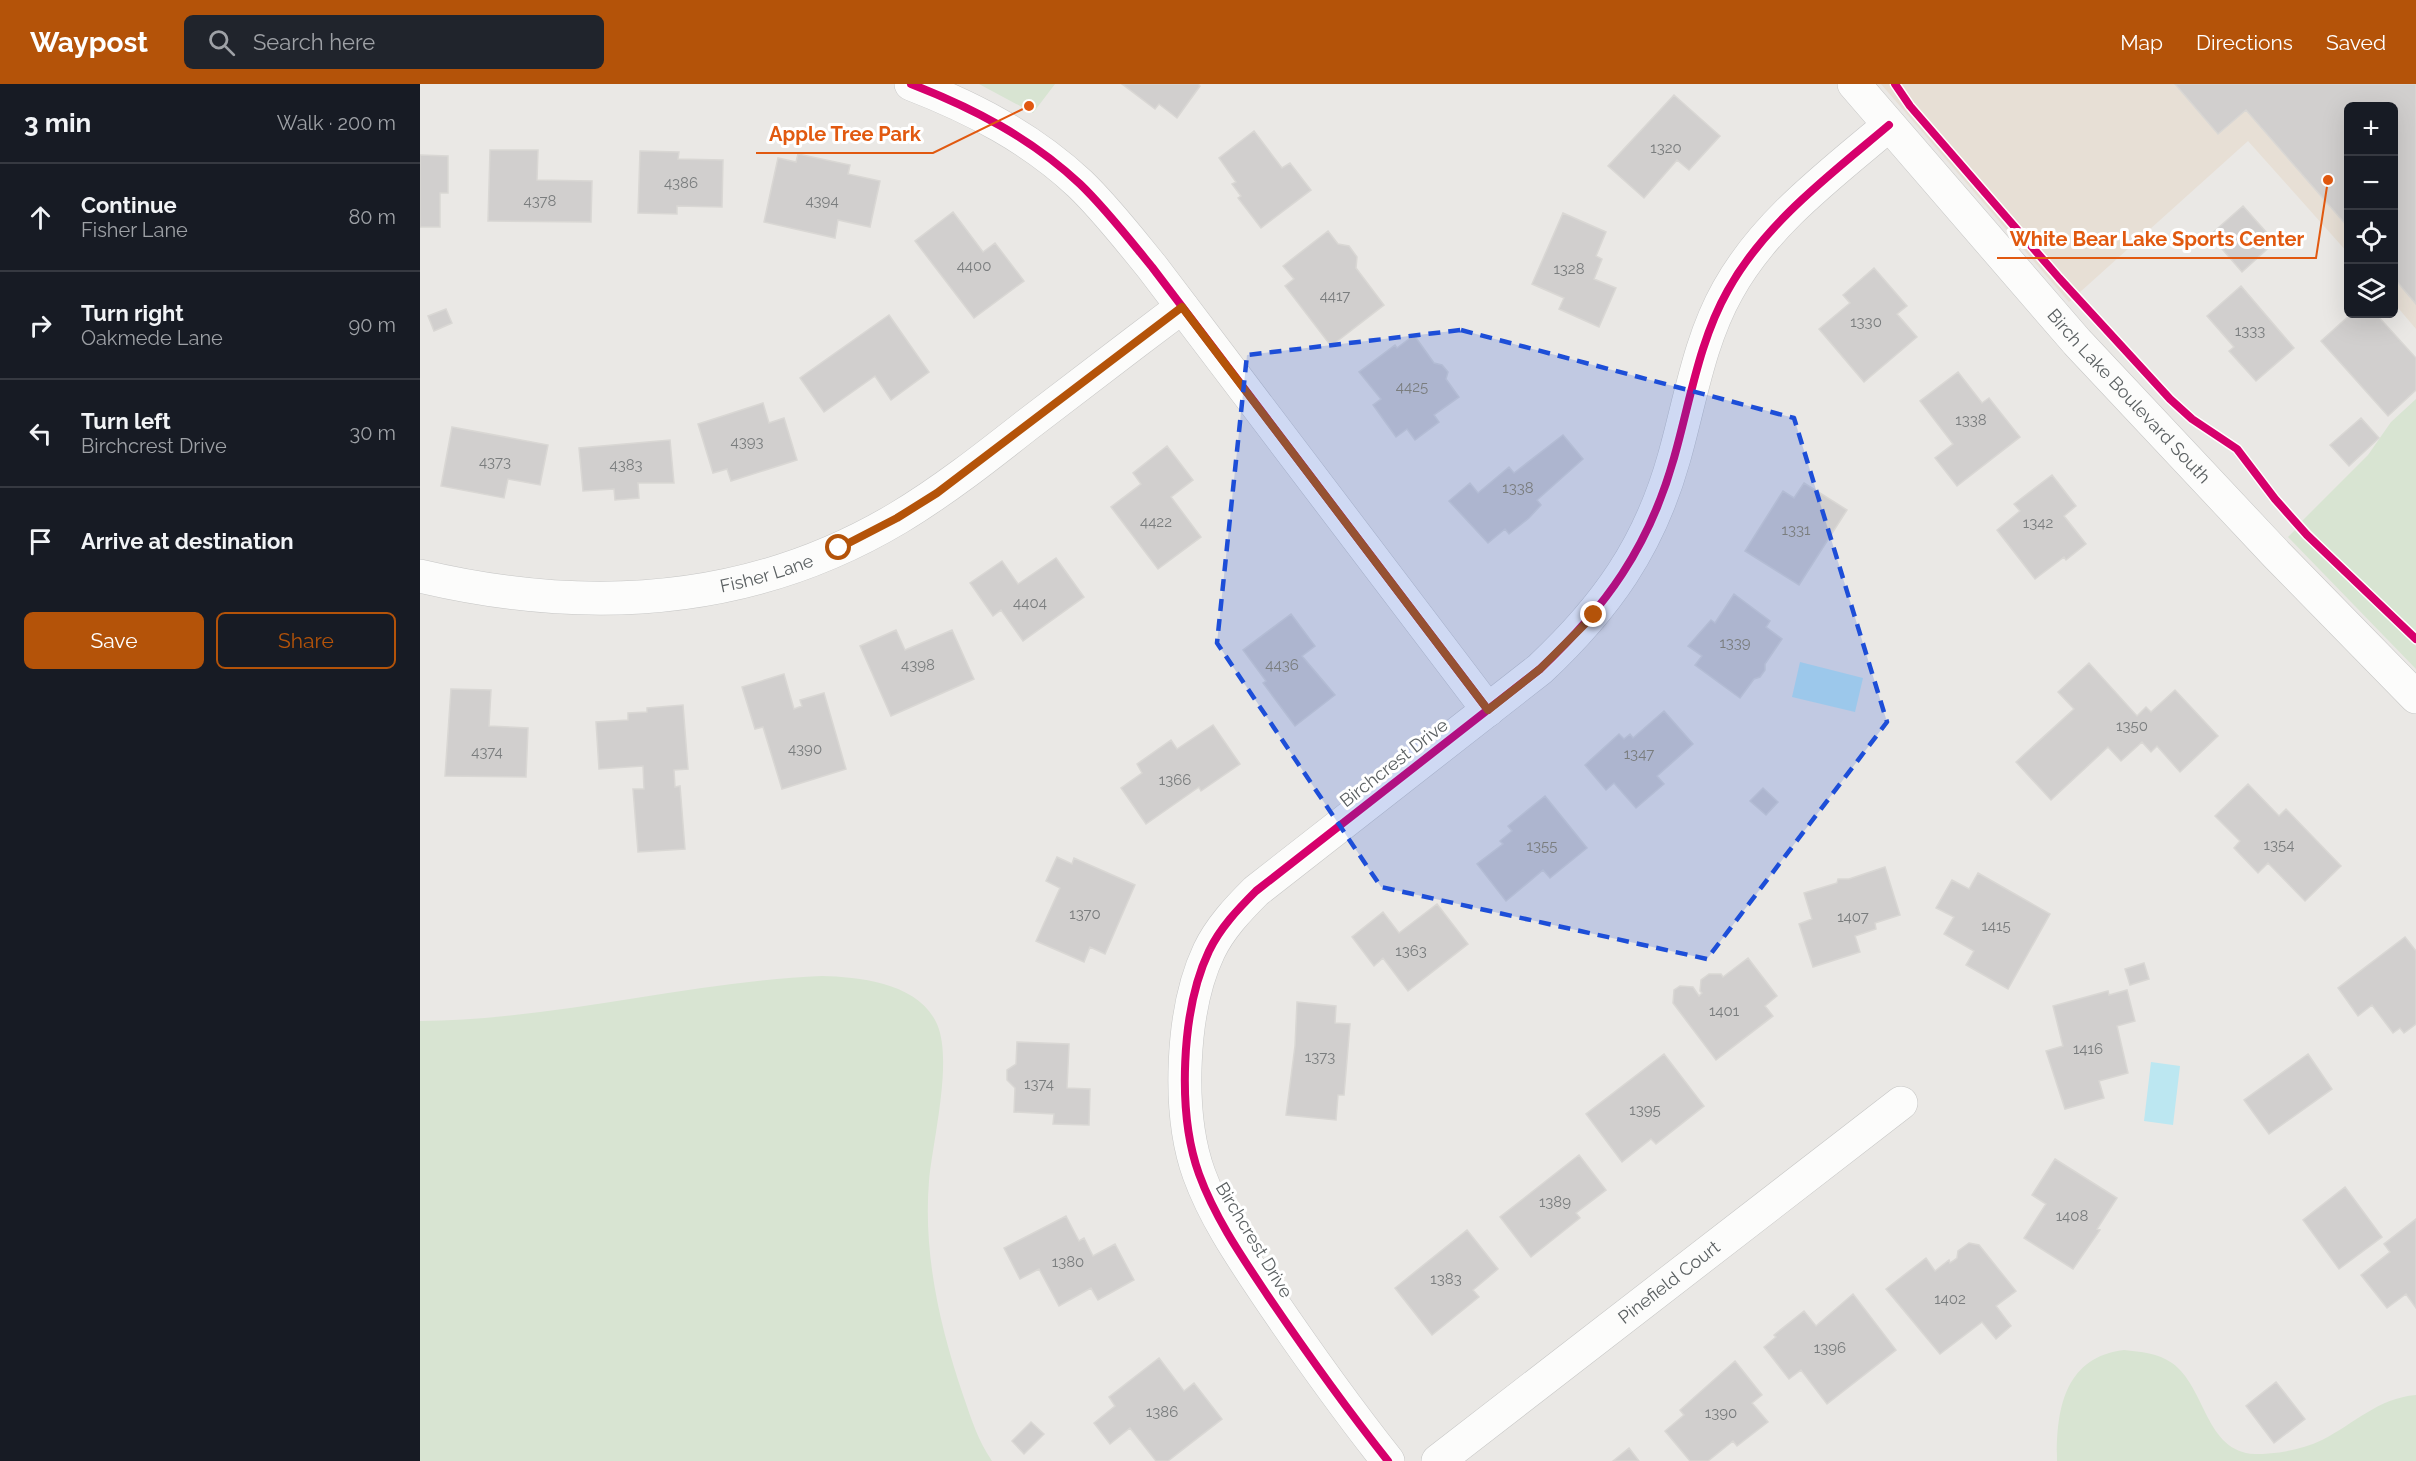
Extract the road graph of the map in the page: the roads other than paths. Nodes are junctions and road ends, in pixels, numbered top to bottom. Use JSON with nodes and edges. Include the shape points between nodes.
{"nodes":[{"id":1,"x":910,"y":84,"type":"edge"},
{"id":2,"x":1854,"y":84,"type":"edge"},
{"id":3,"x":1889,"y":125,"type":"junction"},
{"id":4,"x":1182,"y":307,"type":"junction"},
{"id":5,"x":420,"y":576,"type":"edge"},
{"id":6,"x":2416,"y":697,"type":"edge"},
{"id":7,"x":1488,"y":710,"type":"junction"},
{"id":8,"x":1901,"y":1103,"type":"dead end"},
{"id":9,"x":1388,"y":1461,"type":"edge"},
{"id":10,"x":1438,"y":1461,"type":"edge"}],
"edges":[{"from":1,"to":4,"type":"street","via":[[994,121],[1062,168],[1113,220]]},
{"from":2,"to":3,"type":"street","name":"Birch Lake Boulevard South"},
{"from":3,"to":6,"type":"street","name":"Birch Lake Boulevard South","via":[[2092,359]]},
{"from":3,"to":7,"type":"street","name":"Birchcrest Drive","via":[[1786,215],[1739,272],[1710,328],[1667,482],[1632,562],[1578,632],[1540,669]]},
{"from":4,"to":5,"type":"street","name":"Fisher Lane","via":[[937,493],[877,530],[797,565],[705,590],[615,599],[521,596]]},
{"from":4,"to":7,"type":"street"},
{"from":7,"to":9,"type":"street","name":"Birchcrest Drive","via":[[1288,864],[1243,904],[1222,930],[1207,958],[1194,996],[1189,1033],[1188,1128],[1204,1189],[1280,1313]]},
{"from":8,"to":10,"type":"street","name":"Pinefield Court"}]}
